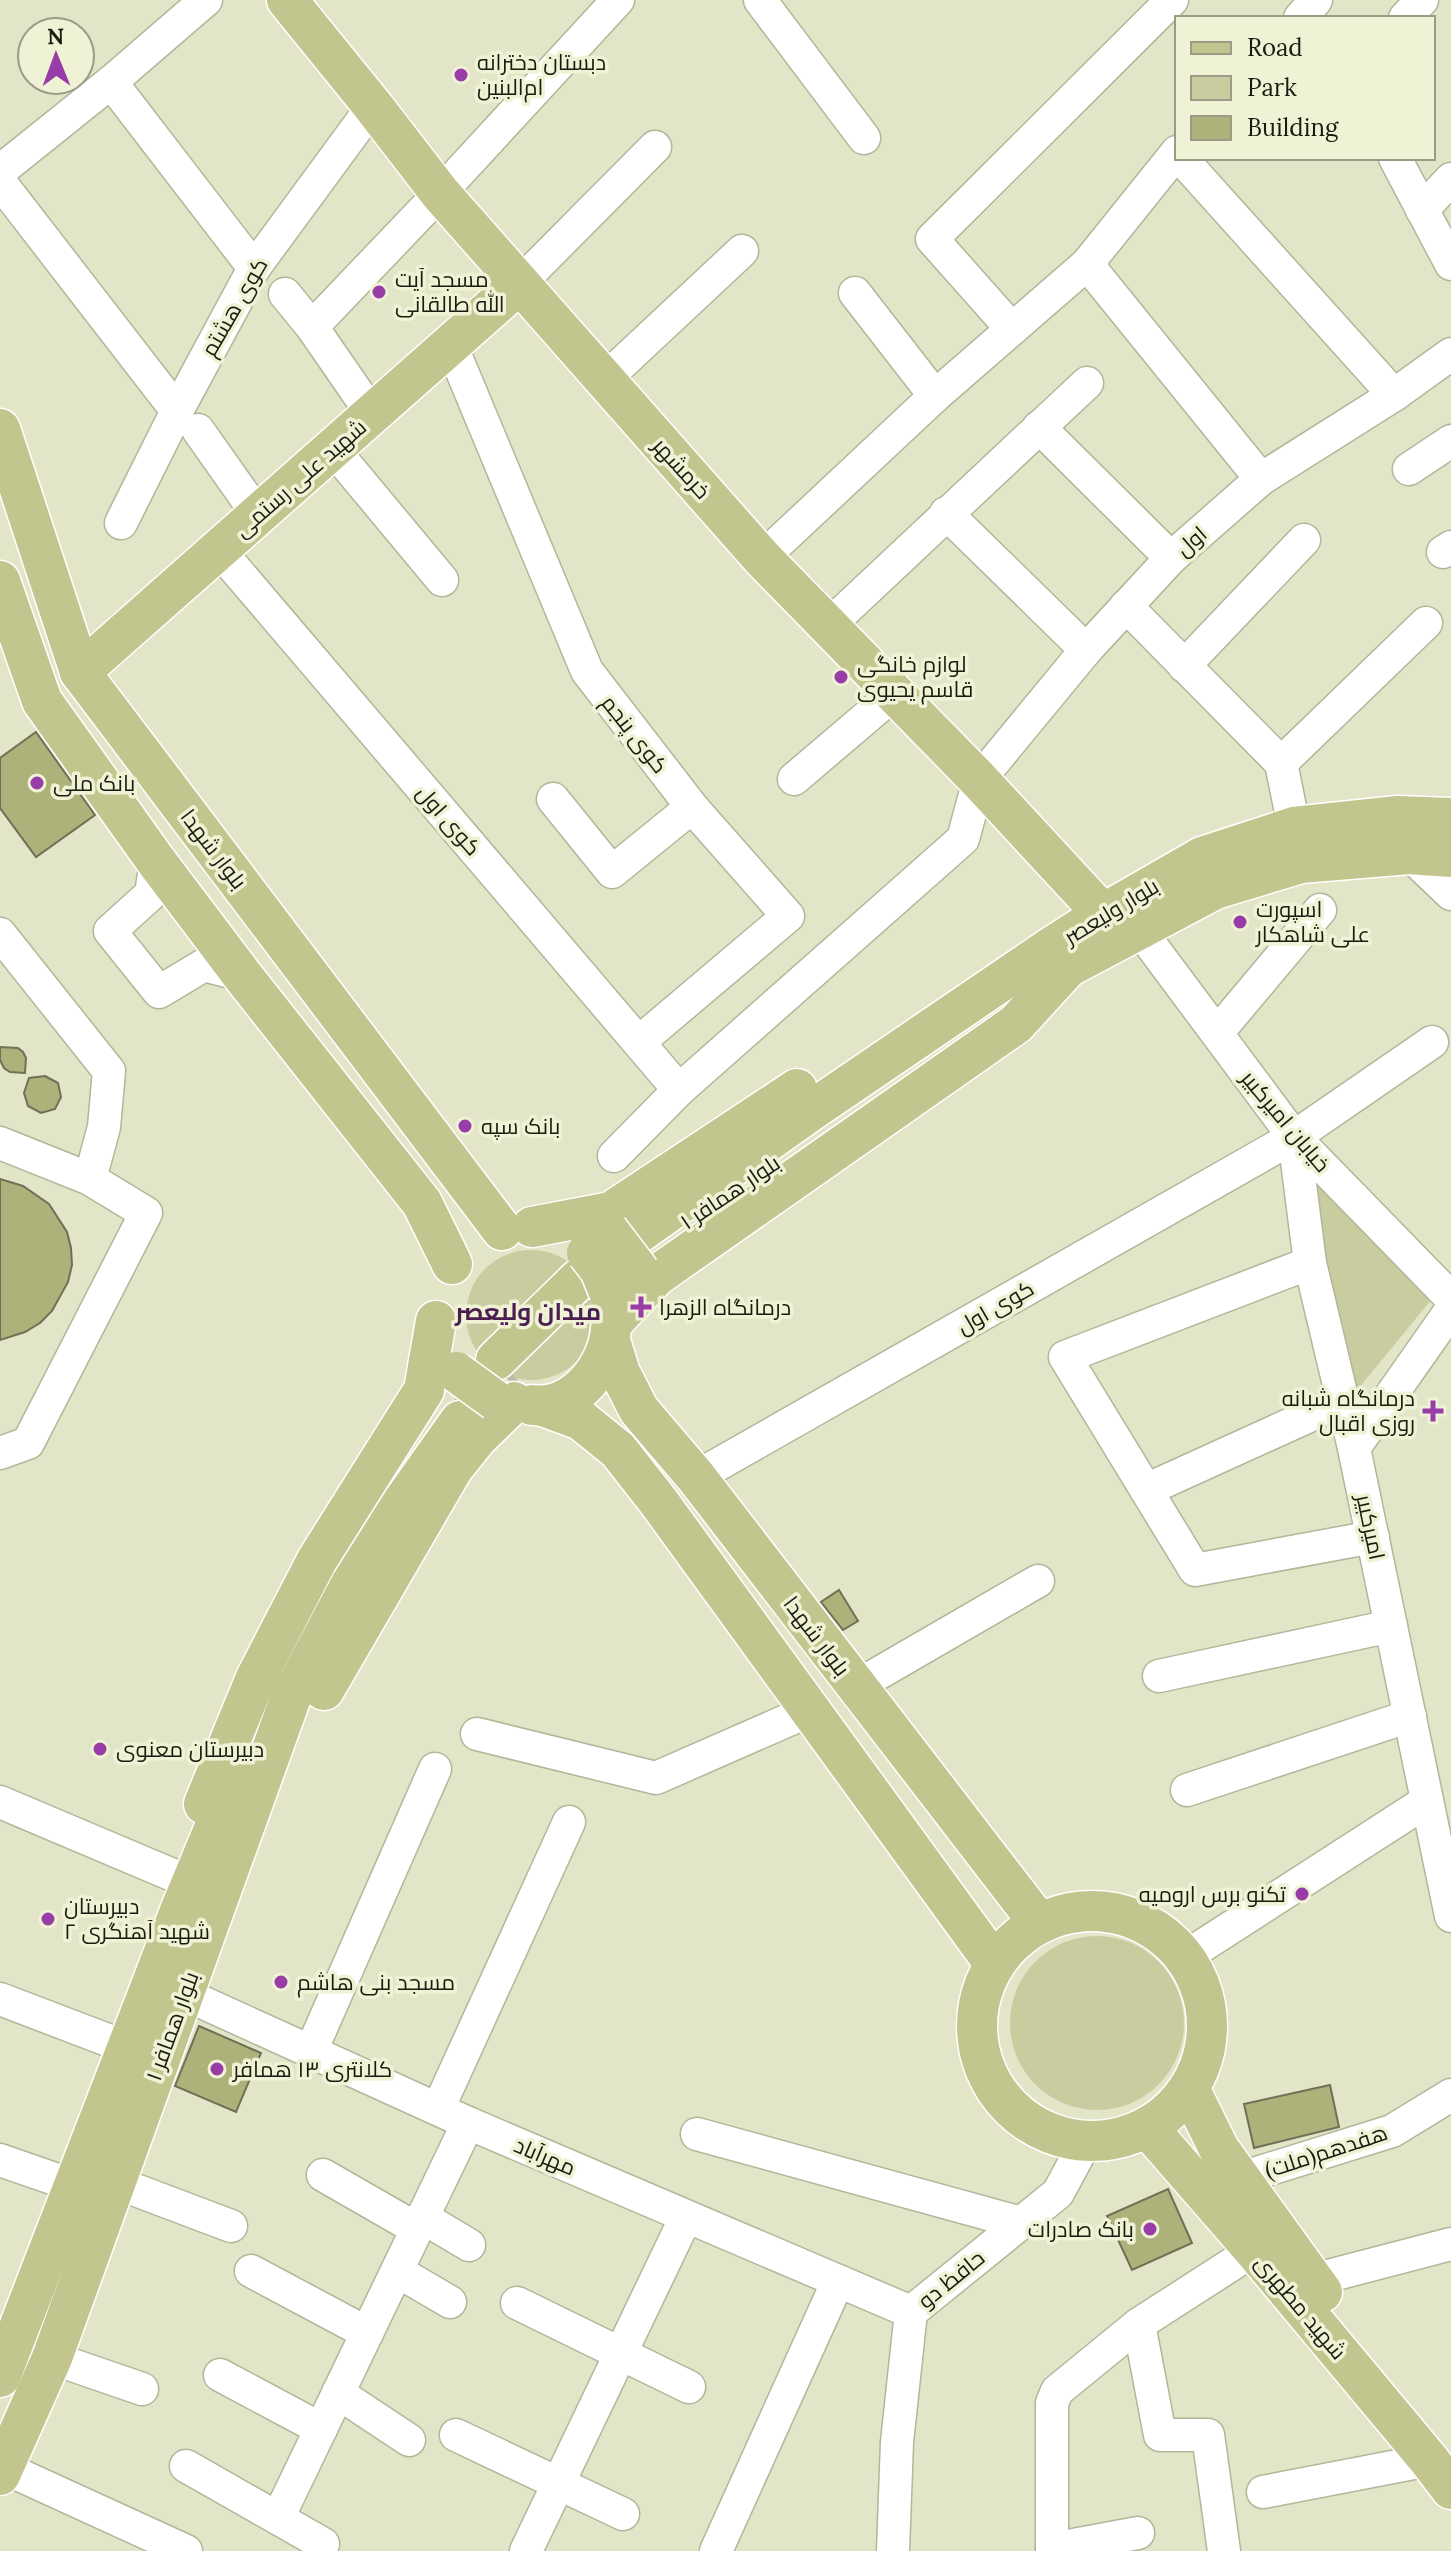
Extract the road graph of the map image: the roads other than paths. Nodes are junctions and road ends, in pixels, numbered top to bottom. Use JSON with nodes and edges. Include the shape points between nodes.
{"nodes":[{"id":1,"x":206,"y":0,"type":"edge"},
{"id":2,"x":287,"y":0,"type":"edge"},
{"id":3,"x":618,"y":0,"type":"edge"},
{"id":4,"x":760,"y":0,"type":"edge"},
{"id":5,"x":1172,"y":0,"type":"edge"},
{"id":6,"x":1316,"y":0,"type":"edge"},
{"id":7,"x":1422,"y":0,"type":"edge"},
{"id":8,"x":1302,"y":16,"type":"edge"},
{"id":9,"x":1407,"y":16,"type":"edge"},
{"id":10,"x":111,"y":82,"type":"junction"},
{"id":11,"x":373,"y":106,"type":"junction"},
{"id":12,"x":864,"y":138,"type":"dead end"},
{"id":13,"x":655,"y":147,"type":"dead end"},
{"id":14,"x":1175,"y":158,"type":"edge"},
{"id":15,"x":1183,"y":160,"type":"edge"},
{"id":16,"x":1396,"y":160,"type":"edge"},
{"id":17,"x":0,"y":171,"type":"edge"},
{"id":18,"x":1451,"y":179,"type":"edge"},
{"id":19,"x":0,"y":182,"type":"edge"},
{"id":20,"x":440,"y":193,"type":"junction"},
{"id":21,"x":1422,"y":210,"type":"junction"},
{"id":22,"x":742,"y":251,"type":"dead end"},
{"id":23,"x":1087,"y":264,"type":"junction"},
{"id":24,"x":1451,"y":264,"type":"edge"},
{"id":25,"x":254,"y":268,"type":"junction"},
{"id":26,"x":519,"y":284,"type":"junction"},
{"id":27,"x":855,"y":293,"type":"dead end"},
{"id":28,"x":285,"y":294,"type":"dead end"},
{"id":29,"x":312,"y":327,"type":"junction"},
{"id":30,"x":1012,"y":329,"type":"junction"},
{"id":31,"x":451,"y":345,"type":"junction"},
{"id":32,"x":1451,"y":354,"type":"edge"},
{"id":33,"x":604,"y":380,"type":"junction"},
{"id":34,"x":1087,"y":383,"type":"dead end"},
{"id":35,"x":1394,"y":395,"type":"junction"},
{"id":36,"x":935,"y":396,"type":"junction"},
{"id":37,"x":372,"y":414,"type":"junction"},
{"id":38,"x":187,"y":420,"type":"junction"},
{"id":39,"x":1039,"y":427,"type":"junction"},
{"id":40,"x":0,"y":429,"type":"edge"},
{"id":41,"x":1451,"y":441,"type":"edge"},
{"id":42,"x":333,"y":449,"type":"junction"},
{"id":43,"x":1409,"y":469,"type":"dead end"},
{"id":44,"x":1261,"y":479,"type":"junction"},
{"id":45,"x":8,"y":482,"type":"edge"},
{"id":46,"x":946,"y":513,"type":"junction"},
{"id":47,"x":258,"y":515,"type":"junction"},
{"id":48,"x":121,"y":523,"type":"dead end"},
{"id":49,"x":1304,"y":540,"type":"dead end"},
{"id":50,"x":219,"y":550,"type":"junction"},
{"id":51,"x":762,"y":558,"type":"junction"},
{"id":52,"x":1171,"y":558,"type":"junction"},
{"id":53,"x":442,"y":580,"type":"dead end"},
{"id":54,"x":0,"y":581,"type":"edge"},
{"id":55,"x":1126,"y":606,"type":"junction"},
{"id":56,"x":1426,"y":623,"type":"dead end"},
{"id":57,"x":827,"y":627,"type":"junction"},
{"id":58,"x":1086,"y":650,"type":"junction"},
{"id":59,"x":1184,"y":666,"type":"junction"},
{"id":60,"x":80,"y":672,"type":"junction"},
{"id":61,"x":895,"y":693,"type":"junction"},
{"id":62,"x":1281,"y":763,"type":"junction"},
{"id":63,"x":794,"y":779,"type":"dead end"},
{"id":64,"x":979,"y":780,"type":"junction"},
{"id":65,"x":553,"y":799,"type":"dead end"},
{"id":66,"x":692,"y":807,"type":"junction"},
{"id":67,"x":1451,"y":818,"type":"edge"},
{"id":68,"x":1294,"y":827,"type":"junction"},
{"id":69,"x":1409,"y":854,"type":"junction"},
{"id":70,"x":1451,"y":857,"type":"edge"},
{"id":71,"x":156,"y":861,"type":"junction"},
{"id":72,"x":1451,"y":894,"type":"edge"},
{"id":73,"x":1320,"y":910,"type":"dead end"},
{"id":74,"x":1103,"y":914,"type":"junction"},
{"id":75,"x":1139,"y":929,"type":"junction"},
{"id":76,"x":0,"y":934,"type":"edge"},
{"id":77,"x":1061,"y":956,"type":"junction"},
{"id":78,"x":242,"y":975,"type":"junction"},
{"id":79,"x":1217,"y":1033,"type":"junction"},
{"id":80,"x":639,"y":1042,"type":"junction"},
{"id":81,"x":1432,"y":1042,"type":"dead end"},
{"id":82,"x":679,"y":1090,"type":"junction"},
{"id":83,"x":819,"y":1119,"type":"joint"},
{"id":84,"x":1294,"y":1137,"type":"junction"},
{"id":85,"x":0,"y":1143,"type":"edge"},
{"id":86,"x":614,"y":1156,"type":"dead end"},
{"id":87,"x":90,"y":1179,"type":"junction"},
{"id":88,"x":517,"y":1229,"type":"junction"},
{"id":89,"x":1310,"y":1263,"type":"junction"},
{"id":90,"x":452,"y":1264,"type":"junction"},
{"id":91,"x":613,"y":1273,"type":"junction"},
{"id":92,"x":1451,"y":1298,"type":"edge"},
{"id":93,"x":1451,"y":1310,"type":"edge"},
{"id":94,"x":479,"y":1399,"type":"junction"},
{"id":95,"x":1342,"y":1401,"type":"junction"},
{"id":96,"x":1354,"y":1448,"type":"junction"},
{"id":97,"x":0,"y":1453,"type":"edge"},
{"id":98,"x":696,"y":1477,"type":"junction"},
{"id":99,"x":1146,"y":1490,"type":"junction"},
{"id":100,"x":1373,"y":1537,"type":"junction"},
{"id":101,"x":1038,"y":1581,"type":"dead end"},
{"id":102,"x":1391,"y":1626,"type":"junction"},
{"id":103,"x":1159,"y":1676,"type":"dead end"},
{"id":104,"x":855,"y":1687,"type":"junction"},
{"id":105,"x":811,"y":1710,"type":"junction"},
{"id":106,"x":1410,"y":1716,"type":"junction"},
{"id":107,"x":477,"y":1734,"type":"dead end"},
{"id":108,"x":435,"y":1769,"type":"dead end"},
{"id":109,"x":1187,"y":1790,"type":"dead end"},
{"id":110,"x":1427,"y":1801,"type":"junction"},
{"id":111,"x":0,"y":1802,"type":"edge"},
{"id":112,"x":569,"y":1822,"type":"dead end"},
{"id":113,"x":1443,"y":1830,"type":"edge"},
{"id":114,"x":188,"y":1903,"type":"junction"},
{"id":115,"x":1451,"y":1916,"type":"edge"},
{"id":116,"x":1039,"y":1923,"type":"junction"},
{"id":117,"x":1185,"y":1957,"type":"junction"},
{"id":118,"x":994,"y":1963,"type":"junction"},
{"id":119,"x":182,"y":1993,"type":"junction"},
{"id":120,"x":0,"y":1999,"type":"edge"},
{"id":121,"x":126,"y":2047,"type":"junction"},
{"id":122,"x":311,"y":2051,"type":"junction"},
{"id":123,"x":1189,"y":2088,"type":"junction"},
{"id":124,"x":1451,"y":2095,"type":"edge"},
{"id":125,"x":438,"y":2109,"type":"junction"},
{"id":126,"x":468,"y":2123,"type":"junction"},
{"id":127,"x":1147,"y":2127,"type":"junction"},
{"id":128,"x":697,"y":2134,"type":"dead end"},
{"id":129,"x":1086,"y":2141,"type":"junction"},
{"id":130,"x":0,"y":2160,"type":"edge"},
{"id":131,"x":323,"y":2175,"type":"dead end"},
{"id":132,"x":1241,"y":2178,"type":"junction"},
{"id":133,"x":117,"y":2183,"type":"junction"},
{"id":134,"x":75,"y":2186,"type":"junction"},
{"id":135,"x":686,"y":2217,"type":"junction"},
{"id":136,"x":420,"y":2223,"type":"junction"},
{"id":137,"x":1021,"y":2223,"type":"junction"},
{"id":138,"x":231,"y":2226,"type":"dead end"},
{"id":139,"x":1451,"y":2244,"type":"edge"},
{"id":140,"x":469,"y":2245,"type":"dead end"},
{"id":141,"x":1254,"y":2250,"type":"junction"},
{"id":142,"x":251,"y":2271,"type":"dead end"},
{"id":143,"x":397,"y":2271,"type":"junction"},
{"id":144,"x":1313,"y":2280,"type":"junction"},
{"id":145,"x":838,"y":2281,"type":"junction"},
{"id":146,"x":450,"y":2302,"type":"dead end"},
{"id":147,"x":517,"y":2303,"type":"dead end"},
{"id":148,"x":911,"y":2312,"type":"junction"},
{"id":149,"x":1139,"y":2324,"type":"junction"},
{"id":150,"x":367,"y":2333,"type":"junction"},
{"id":151,"x":620,"y":2355,"type":"junction"},
{"id":152,"x":52,"y":2358,"type":"junction"},
{"id":153,"x":220,"y":2375,"type":"dead end"},
{"id":154,"x":0,"y":2377,"type":"edge"},
{"id":155,"x":689,"y":2387,"type":"dead end"},
{"id":156,"x":142,"y":2389,"type":"dead end"},
{"id":157,"x":338,"y":2393,"type":"junction"},
{"id":158,"x":16,"y":2398,"type":"edge"},
{"id":159,"x":321,"y":2429,"type":"junction"},
{"id":160,"x":456,"y":2435,"type":"dead end"},
{"id":161,"x":409,"y":2440,"type":"dead end"},
{"id":162,"x":186,"y":2466,"type":"dead end"},
{"id":163,"x":1444,"y":2469,"type":"edge"},
{"id":164,"x":1,"y":2470,"type":"edge"},
{"id":165,"x":558,"y":2484,"type":"junction"},
{"id":166,"x":1263,"y":2492,"type":"dead end"},
{"id":167,"x":623,"y":2514,"type":"dead end"},
{"id":168,"x":278,"y":2518,"type":"junction"},
{"id":169,"x":1138,"y":2533,"type":"dead end"},
{"id":170,"x":323,"y":2544,"type":"dead end"},
{"id":171,"x":1052,"y":2550,"type":"edge"},
{"id":172,"x":186,"y":2551,"type":"edge"},
{"id":173,"x":526,"y":2551,"type":"edge"},
{"id":174,"x":716,"y":2551,"type":"edge"},
{"id":175,"x":893,"y":2551,"type":"edge"},
{"id":176,"x":1224,"y":2551,"type":"edge"}],
"edges":[{"from":1,"to":10,"type":"street"},
{"from":2,"to":11,"type":"main road","name":"خرمشهر"},
{"from":3,"to":20,"type":"street"},
{"from":4,"to":12,"type":"street"},
{"from":5,"to":30,"type":"street","via":[[932,239]]},
{"from":6,"to":8,"type":"street"},
{"from":7,"to":9,"type":"street"},
{"from":10,"to":17,"type":"street"},
{"from":10,"to":25,"type":"street"},
{"from":11,"to":20,"type":"main road","name":"خرمشهر"},
{"from":11,"to":25,"type":"street","name":"کوی هشتم"},
{"from":13,"to":26,"type":"street"},
{"from":14,"to":23,"type":"street"},
{"from":15,"to":35,"type":"street"},
{"from":16,"to":21,"type":"street"},
{"from":18,"to":21,"type":"street"},
{"from":19,"to":38,"type":"street"},
{"from":20,"to":26,"type":"main road","name":"خرمشهر"},
{"from":20,"to":29,"type":"street"},
{"from":21,"to":24,"type":"street"},
{"from":22,"to":33,"type":"street"},
{"from":23,"to":30,"type":"street"},
{"from":23,"to":44,"type":"street"},
{"from":25,"to":38,"type":"street","name":"کوی هشتم"},
{"from":26,"to":31,"type":"main road","name":"شهید علی رستمی"},
{"from":26,"to":33,"type":"main road","name":"خرمشهر"},
{"from":27,"to":36,"type":"street"},
{"from":28,"to":29,"type":"street"},
{"from":29,"to":37,"type":"street"},
{"from":30,"to":36,"type":"street"},
{"from":31,"to":37,"type":"main road","name":"شهید علی رستمی"},
{"from":31,"to":66,"type":"street","name":"کوی پنجم","via":[[587,671]]},
{"from":32,"to":35,"type":"street","name":"اول"},
{"from":33,"to":51,"type":"main road","name":"خرمشهر"},
{"from":34,"to":39,"type":"street"},
{"from":35,"to":44,"type":"street","name":"اول"},
{"from":36,"to":51,"type":"street"},
{"from":37,"to":42,"type":"main road","name":"شهید علی رستمی"},
{"from":38,"to":47,"type":"street"},
{"from":38,"to":48,"type":"street","name":"کوی هشتم"},
{"from":39,"to":46,"type":"street"},
{"from":39,"to":52,"type":"street"},
{"from":40,"to":45,"type":"main road","name":"بلوار شهدا"},
{"from":41,"to":43,"type":"street"},
{"from":42,"to":47,"type":"main road","name":"شهید علی رستمی"},
{"from":42,"to":53,"type":"street"},
{"from":44,"to":52,"type":"street","name":"اول"},
{"from":45,"to":60,"type":"main road","name":"بلوار شهدا"},
{"from":46,"to":57,"type":"street"},
{"from":46,"to":58,"type":"street"},
{"from":47,"to":50,"type":"main road","name":"شهید علی رستمی"},
{"from":49,"to":59,"type":"street"},
{"from":50,"to":60,"type":"main road","name":"شهید علی رستمی"},
{"from":50,"to":80,"type":"street","name":"کوی اول"},
{"from":51,"to":57,"type":"main road","name":"خرمشهر"},
{"from":52,"to":55,"type":"street","name":"اول"},
{"from":54,"to":71,"type":"main road","via":[[42,701]]},
{"from":55,"to":58,"type":"street","name":"اول"},
{"from":55,"to":59,"type":"street"},
{"from":56,"to":62,"type":"street"},
{"from":57,"to":61,"type":"main road","name":"خرمشهر"},
{"from":58,"to":64,"type":"street","name":"اول"},
{"from":59,"to":62,"type":"street"},
{"from":60,"to":88,"type":"main road","name":"بلوار شهدا"},
{"from":61,"to":63,"type":"street"},
{"from":61,"to":64,"type":"main road","name":"خرمشهر"},
{"from":62,"to":68,"type":"street"},
{"from":64,"to":74,"type":"main road","name":"خرمشهر"},
{"from":64,"to":82,"type":"street","via":[[963,839]]},
{"from":65,"to":66,"type":"street","via":[[612,872]]},
{"from":66,"to":80,"type":"street","name":"کوی پنجم","via":[[788,916]]},
{"from":67,"to":68,"type":"main road","name":"بلوار ولیعصر","via":[[1398,816]]},
{"from":68,"to":74,"type":"main road","name":"بلوار ولیعصر","via":[[1202,857]]},
{"from":69,"to":70,"type":"main road","name":"بلوار ولیعصر"},
{"from":69,"to":72,"type":"street"},
{"from":69,"to":75,"type":"main road","name":"بلوار ولیعصر","via":[[1301,863],[1215,889]]},
{"from":71,"to":78,"type":"main road"},
{"from":71,"to":78,"type":"street","via":[[151,894],[110,931],[159,992],[204,965]]},
{"from":73,"to":79,"type":"street"},
{"from":74,"to":77,"type":"main road","name":"بلوار ولیعصر"},
{"from":75,"to":77,"type":"main road","name":"بلوار ولیعصر"},
{"from":75,"to":79,"type":"street","name":"خیابان امیرکبیر"},
{"from":76,"to":87,"type":"street","via":[[109,1071],[104,1127]]},
{"from":77,"to":83,"type":"main road","name":"بلوار ولیعصر"},
{"from":77,"to":91,"type":"main road","via":[[1016,1024]]},
{"from":77,"to":91,"type":"main road","via":[[978,968]]},
{"from":78,"to":90,"type":"main road","via":[[422,1203]]},
{"from":79,"to":84,"type":"street","name":"خیابان امیرکبیر"},
{"from":80,"to":82,"type":"street","name":"کوی اول"},
{"from":81,"to":84,"type":"street","name":"کوی اول"},
{"from":82,"to":86,"type":"street"},
{"from":83,"to":91,"type":"main road","name":"بلوار همافر ۱"},
{"from":84,"to":89,"type":"street","name":"امیرکبیر"},
{"from":84,"to":92,"type":"street","name":"خیابان امیرکبیر"},
{"from":84,"to":98,"type":"street","name":"کوی اول"},
{"from":85,"to":87,"type":"street"},
{"from":87,"to":97,"type":"street","via":[[146,1213],[28,1443]]},
{"from":88,"to":90,"type":"main road","via":[[474,1242]]},
{"from":88,"to":91,"type":"main road","via":[[559,1234]]},
{"from":89,"to":95,"type":"street","name":"امیرکبیر"},
{"from":89,"to":99,"type":"street","via":[[1065,1357]]},
{"from":90,"to":94,"type":"main road","via":[[439,1291],[436,1321],[443,1350]]},
{"from":91,"to":94,"type":"main road","name":"بلوار همافر ۱"},
{"from":91,"to":94,"type":"main road","via":[[589,1381],[575,1395],[557,1403]]},
{"from":91,"to":98,"type":"main road","name":"بلوار شهدا","via":[[620,1373],[639,1410]]},
{"from":93,"to":96,"type":"street"},
{"from":94,"to":105,"type":"main road","via":[[581,1420],[618,1450]]},
{"from":94,"to":114,"type":"main road","name":"بلوار همافر ۱","via":[[404,1500],[351,1584]]},
{"from":94,"to":114,"type":"main road","via":[[317,1560],[256,1678]]},
{"from":95,"to":96,"type":"street","name":"امیرکبیر"},
{"from":95,"to":99,"type":"street"},
{"from":96,"to":100,"type":"street","name":"امیرکبیر"},
{"from":98,"to":104,"type":"main road","name":"بلوار شهدا"},
{"from":99,"to":100,"type":"street","via":[[1195,1570]]},
{"from":100,"to":102,"type":"street","name":"امیرکبیر"},
{"from":101,"to":104,"type":"street"},
{"from":102,"to":103,"type":"street"},
{"from":102,"to":106,"type":"street","name":"امیرکبیر"},
{"from":104,"to":116,"type":"main road","name":"بلوار شهدا"},
{"from":105,"to":107,"type":"street","via":[[656,1778]]},
{"from":105,"to":118,"type":"main road"},
{"from":106,"to":109,"type":"street"},
{"from":106,"to":110,"type":"street","name":"امیرکبیر"},
{"from":108,"to":122,"type":"street"},
{"from":110,"to":113,"type":"street","name":"امیرکبیر"},
{"from":110,"to":117,"type":"street"},
{"from":111,"to":114,"type":"street"},
{"from":112,"to":125,"type":"street"},
{"from":113,"to":115,"type":"street","name":"امیرکبیر"},
{"from":114,"to":119,"type":"main road","name":"بلوار همافر ۱"},
{"from":114,"to":121,"type":"main road","name":"بلوار همافر ۱"},
{"from":116,"to":117,"type":"main road","via":[[1067,1913],[1127,1916],[1154,1929]]},
{"from":116,"to":118,"type":"main road"},
{"from":117,"to":123,"type":"main road","via":[[1205,2001],[1207,2031],[1202,2061]]},
{"from":118,"to":129,"type":"main road","via":[[981,1990],[976,2019],[978,2050],[988,2078],[1028,2123],[1056,2136]]},
{"from":119,"to":122,"type":"street","name":"مهرآباد"},
{"from":119,"to":133,"type":"main road","name":"بلوار همافر ۱"},
{"from":120,"to":121,"type":"street"},
{"from":121,"to":134,"type":"main road","name":"بلوار همافر ۱"},
{"from":122,"to":125,"type":"street","name":"مهرآباد"},
{"from":123,"to":127,"type":"main road"},
{"from":123,"to":132,"type":"main road","name":"شهید مطهری","via":[[1219,2149]]},
{"from":124,"to":132,"type":"street","name":"هفدهم(ملت)","via":[[1392,2131]]},
{"from":125,"to":126,"type":"street","name":"مهرآباد"},
{"from":126,"to":135,"type":"street","name":"مهرآباد"},
{"from":126,"to":136,"type":"street"},
{"from":127,"to":129,"type":"main road","via":[[1117,2138]]},
{"from":127,"to":141,"type":"main road","name":"شهید مطهری"},
{"from":128,"to":137,"type":"street"},
{"from":129,"to":137,"type":"street","name":"حافظ دو","via":[[1058,2193]]},
{"from":130,"to":134,"type":"street"},
{"from":131,"to":136,"type":"street"},
{"from":132,"to":144,"type":"main road","name":"شهید مطهری"},
{"from":133,"to":138,"type":"street"},
{"from":133,"to":152,"type":"main road","name":"بلوار همافر ۱"},
{"from":134,"to":154,"type":"main road","name":"بلوار همافر ۱"},
{"from":135,"to":145,"type":"street","name":"مهرآباد"},
{"from":135,"to":151,"type":"street"},
{"from":136,"to":140,"type":"street"},
{"from":136,"to":143,"type":"street"},
{"from":137,"to":148,"type":"street","name":"حافظ دو"},
{"from":139,"to":144,"type":"street"},
{"from":141,"to":149,"type":"street"},
{"from":141,"to":163,"type":"main road","name":"شهید مطهری"},
{"from":142,"to":150,"type":"street"},
{"from":143,"to":146,"type":"street"},
{"from":143,"to":150,"type":"street"},
{"from":144,"to":163,"type":"main road","name":"شهید مطهری"},
{"from":145,"to":148,"type":"street","name":"مهرآباد"},
{"from":145,"to":174,"type":"street"},
{"from":147,"to":151,"type":"street"},
{"from":148,"to":175,"type":"street","name":"حافظ دو","via":[[897,2442]]},
{"from":149,"to":171,"type":"street","via":[[1057,2391],[1052,2403]]},
{"from":149,"to":176,"type":"street","via":[[1160,2435],[1208,2435]]},
{"from":150,"to":157,"type":"street"},
{"from":151,"to":155,"type":"street"},
{"from":151,"to":165,"type":"street"},
{"from":152,"to":156,"type":"street"},
{"from":152,"to":158,"type":"main road","name":"بلوار همافر ۱"},
{"from":153,"to":159,"type":"street"},
{"from":157,"to":159,"type":"street"},
{"from":157,"to":161,"type":"street"},
{"from":158,"to":164,"type":"main road","name":"بلوار همافر ۱"},
{"from":159,"to":168,"type":"street"},
{"from":160,"to":165,"type":"street"},
{"from":162,"to":168,"type":"street"},
{"from":163,"to":166,"type":"street"},
{"from":164,"to":172,"type":"street"},
{"from":165,"to":167,"type":"street"},
{"from":165,"to":173,"type":"street"},
{"from":168,"to":170,"type":"street"},
{"from":169,"to":171,"type":"street"}]}
